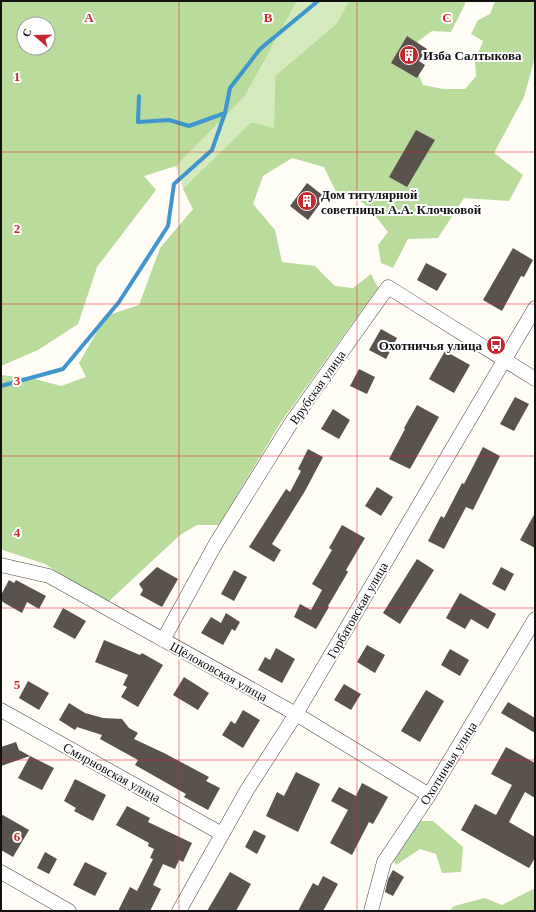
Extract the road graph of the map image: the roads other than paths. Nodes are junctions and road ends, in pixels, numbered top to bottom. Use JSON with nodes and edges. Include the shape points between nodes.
{"nodes":[{"id":1,"x":535,"y":308,"type":"edge"},
{"id":2,"x":505,"y":360,"type":"junction"},
{"id":3,"x":535,"y":379,"type":"edge"},
{"id":4,"x":1,"y":565,"type":"edge"},
{"id":5,"x":535,"y":619,"type":"edge"},
{"id":6,"x":163,"y":640,"type":"junction"},
{"id":7,"x":1,"y":710,"type":"edge"},
{"id":8,"x":296,"y":714,"type":"junction"},
{"id":9,"x":428,"y":795,"type":"junction"},
{"id":10,"x":222,"y":834,"type":"junction"},
{"id":11,"x":1,"y":872,"type":"edge"},
{"id":12,"x":70,"y":911,"type":"edge"},
{"id":13,"x":178,"y":911,"type":"edge"},
{"id":14,"x":371,"y":911,"type":"edge"}],
"edges":[{"from":1,"to":2,"type":"street","name":"Горбатовская улица"},
{"from":2,"to":3,"type":"street","name":"Врубская улица"},
{"from":2,"to":6,"type":"street","name":"Врубская улица","via":[[388,287],[291,423],[215,545]]},
{"from":2,"to":8,"type":"street","name":"Горбатовская улица"},
{"from":4,"to":6,"type":"street","name":"Щёлоковская улица","via":[[49,576]]},
{"from":5,"to":9,"type":"street","name":"Охотничья улица"},
{"from":6,"to":8,"type":"street","name":"Щёлоковская улица"},
{"from":7,"to":10,"type":"street","name":"Смирновская улица"},
{"from":8,"to":9,"type":"street","name":"Щёлоковская улица"},
{"from":8,"to":10,"type":"street","name":"Горбатовская улица","via":[[246,790]]},
{"from":9,"to":14,"type":"street","name":"Охотничья улица","via":[[384,862]]},
{"from":10,"to":13,"type":"street","name":"Горбатовская улица"},
{"from":11,"to":12,"type":"street"}]}
